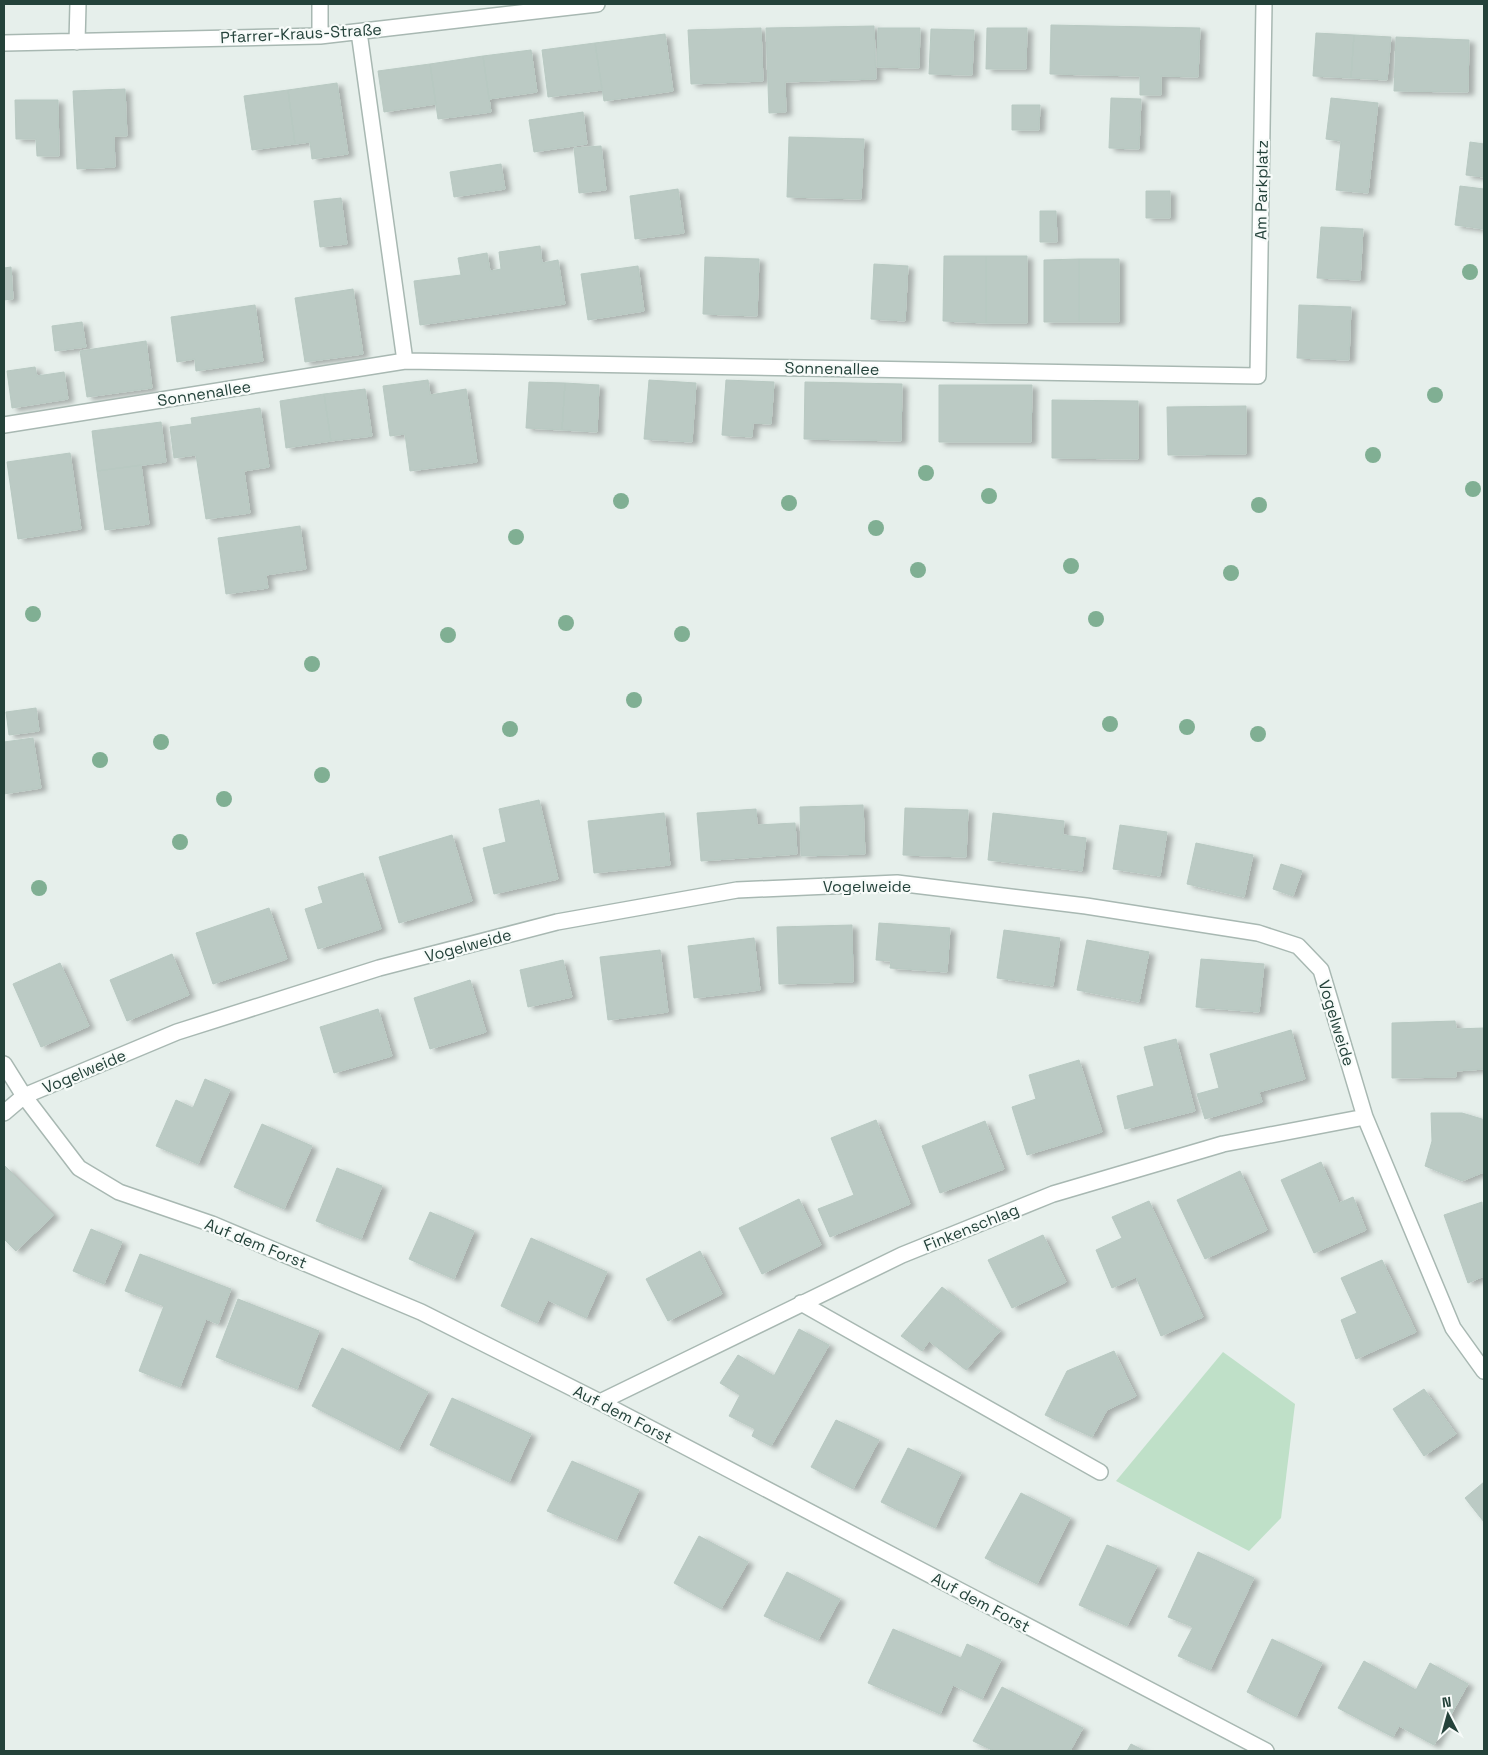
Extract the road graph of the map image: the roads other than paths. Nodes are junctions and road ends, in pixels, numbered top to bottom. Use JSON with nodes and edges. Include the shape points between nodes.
{"nodes":[{"id":1,"x":78,"y":4,"type":"edge"},
{"id":2,"x":320,"y":4,"type":"edge"},
{"id":3,"x":596,"y":4,"type":"edge"},
{"id":4,"x":1264,"y":4,"type":"edge"},
{"id":5,"x":359,"y":32,"type":"junction"},
{"id":6,"x":320,"y":36,"type":"junction"},
{"id":7,"x":77,"y":42,"type":"junction"},
{"id":8,"x":4,"y":43,"type":"edge"},
{"id":9,"x":405,"y":361,"type":"junction"},
{"id":10,"x":1258,"y":376,"type":"joint"},
{"id":11,"x":4,"y":425,"type":"edge"},
{"id":12,"x":4,"y":1064,"type":"edge"},
{"id":13,"x":24,"y":1096,"type":"junction"},
{"id":14,"x":4,"y":1113,"type":"edge"},
{"id":15,"x":1365,"y":1117,"type":"junction"},
{"id":16,"x":801,"y":1303,"type":"junction"},
{"id":17,"x":1484,"y":1371,"type":"edge"},
{"id":18,"x":600,"y":1402,"type":"junction"},
{"id":19,"x":1100,"y":1472,"type":"dead end"},
{"id":20,"x":1266,"y":1751,"type":"edge"}],
"edges":[{"from":1,"to":7,"type":"street"},
{"from":2,"to":6,"type":"street"},
{"from":3,"to":5,"type":"street","name":"Pfarrer-Kraus-Straße"},
{"from":4,"to":10,"type":"street","name":"Am Parkplatz"},
{"from":5,"to":6,"type":"street","name":"Pfarrer-Kraus-Straße"},
{"from":5,"to":9,"type":"street"},
{"from":6,"to":7,"type":"street","name":"Pfarrer-Kraus-Straße"},
{"from":7,"to":8,"type":"street","name":"Pfarrer-Kraus-Straße"},
{"from":9,"to":10,"type":"street","name":"Sonnenallee"},
{"from":9,"to":11,"type":"street","name":"Sonnenallee"},
{"from":12,"to":13,"type":"street","name":"Auf dem Forst"},
{"from":13,"to":14,"type":"street","name":"Vogelweide"},
{"from":13,"to":15,"type":"street","name":"Vogelweide","via":[[177,1032],[379,968],[557,922],[737,890],[897,883],[1086,906],[1258,933],[1298,946],[1321,970]]},
{"from":13,"to":18,"type":"street","name":"Auf dem Forst","via":[[79,1168],[119,1192],[212,1224],[421,1312]]},
{"from":15,"to":16,"type":"street","name":"Finkenschlag","via":[[1222,1144],[1053,1194],[902,1255]]},
{"from":15,"to":17,"type":"street","name":"Vogelweide","via":[[1452,1328]]},
{"from":16,"to":18,"type":"street","name":"Finkenschlag"},
{"from":16,"to":19,"type":"street"},
{"from":18,"to":20,"type":"street","name":"Auf dem Forst"}]}
